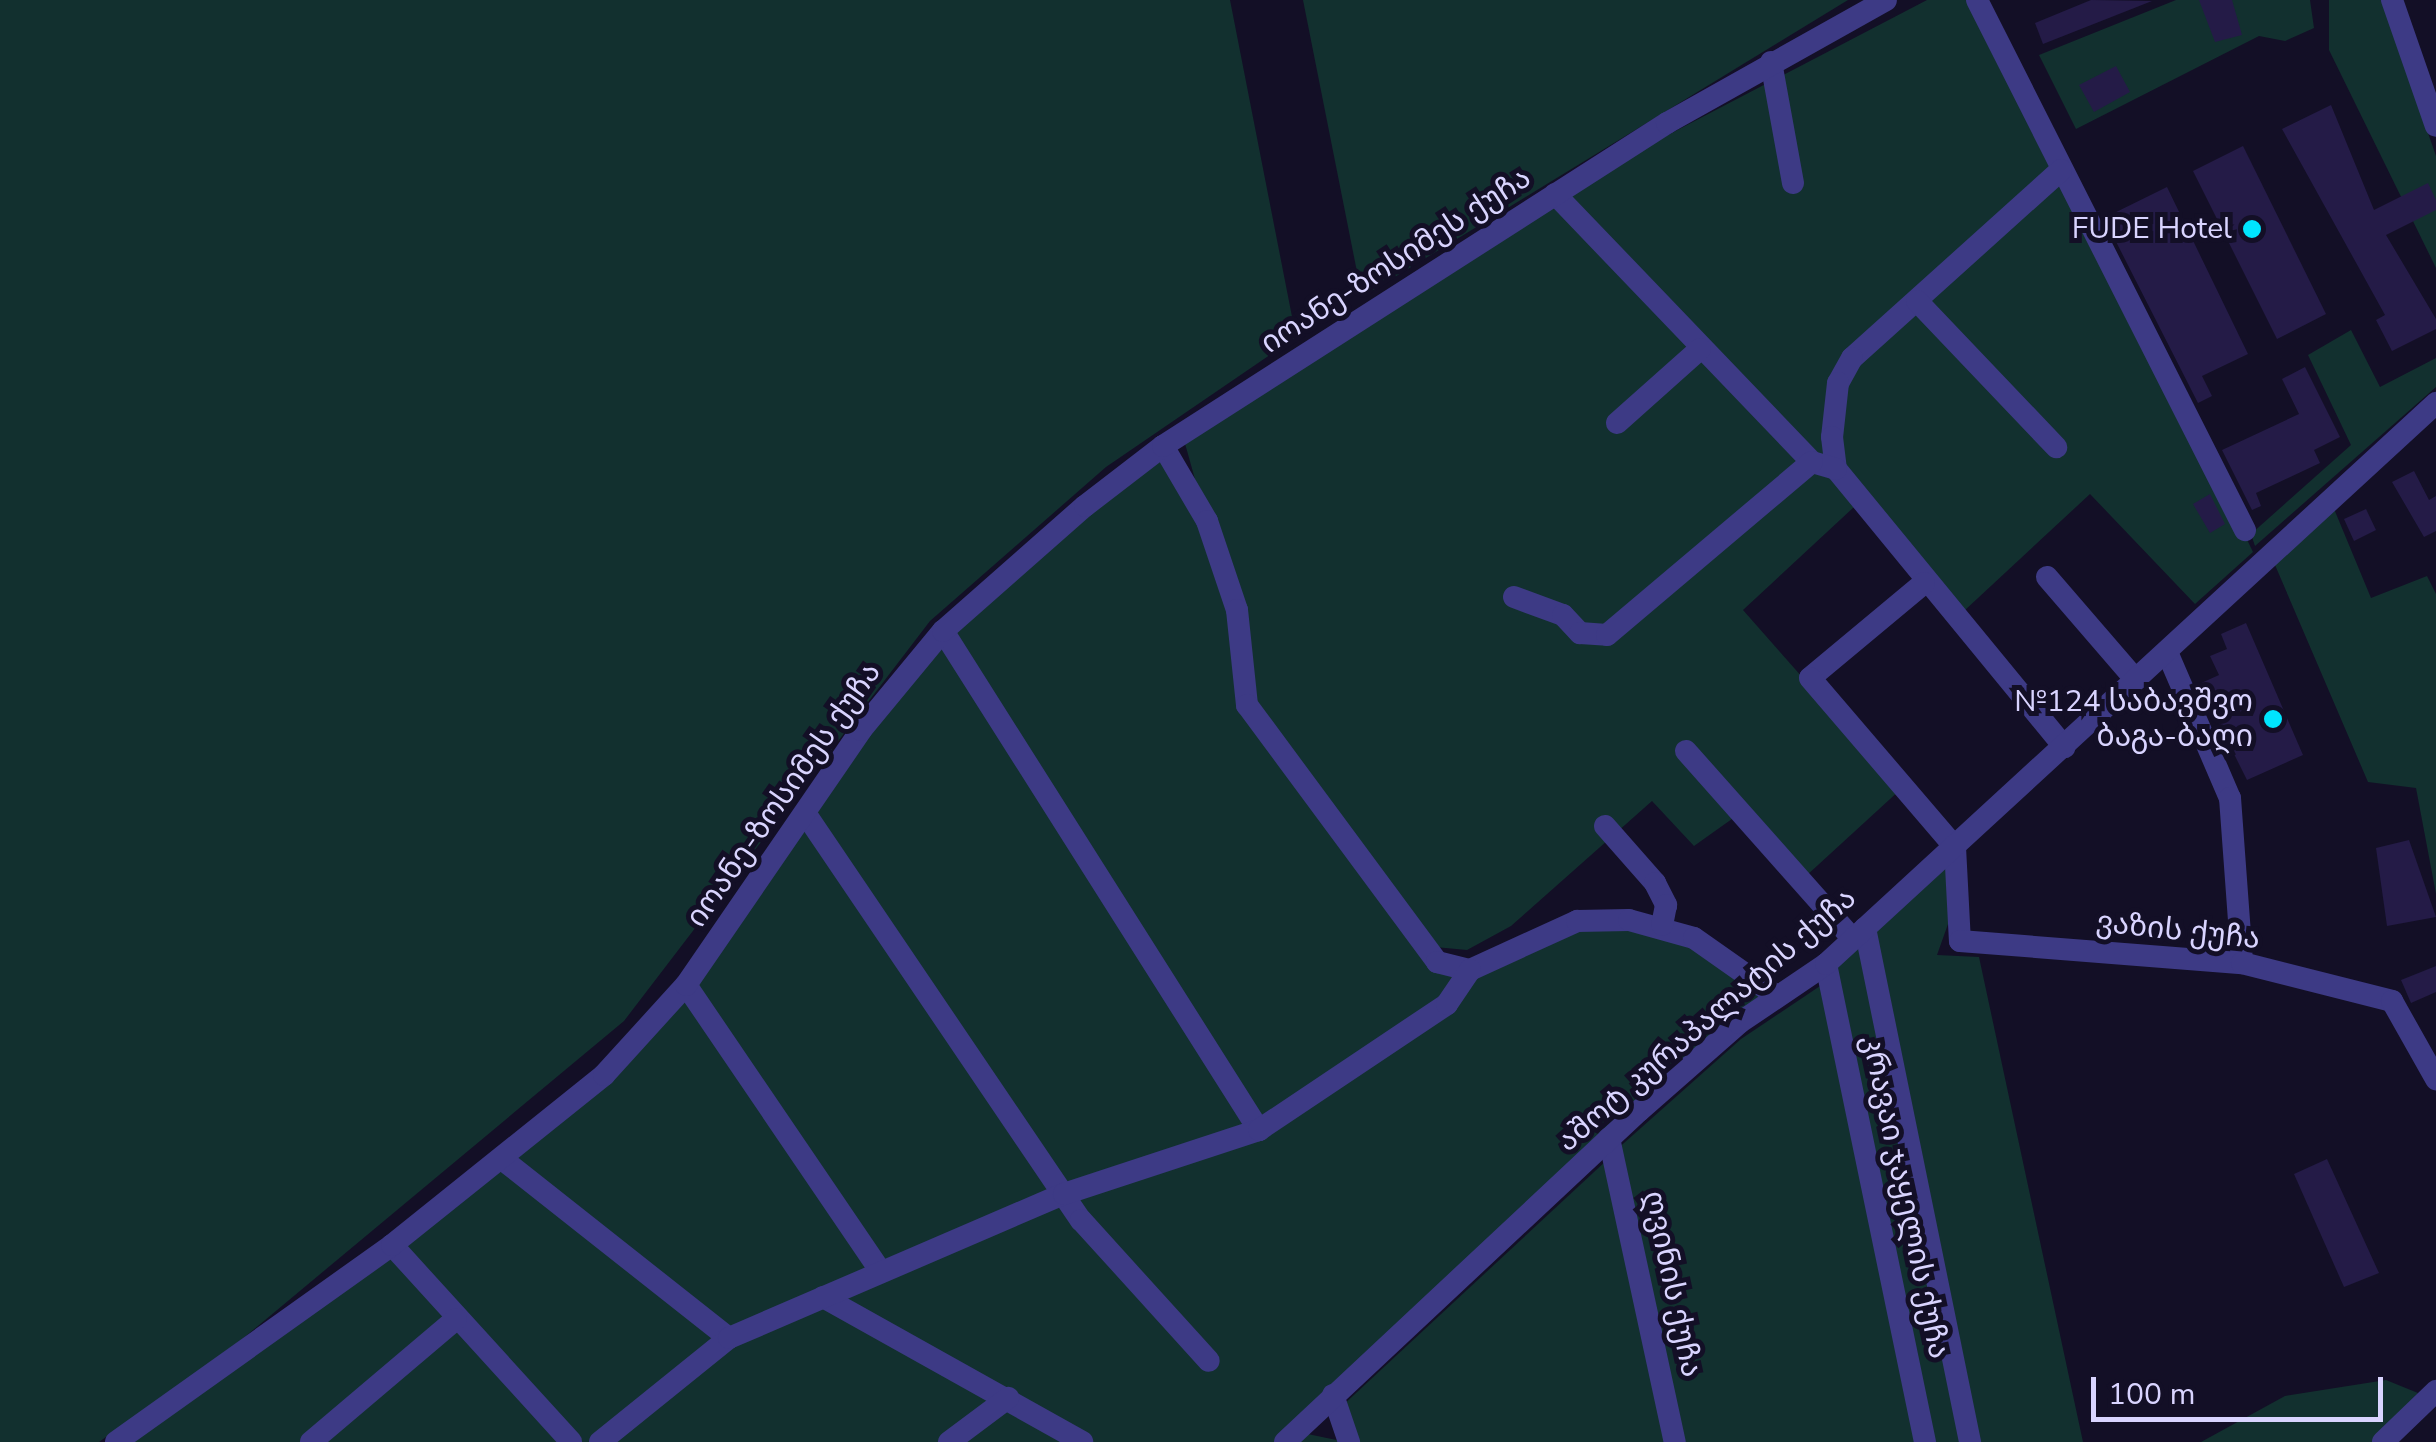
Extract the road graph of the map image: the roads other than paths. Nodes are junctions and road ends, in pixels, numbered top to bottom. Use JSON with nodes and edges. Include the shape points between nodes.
{"nodes":[{"id":1,"x":1886,"y":0,"type":"edge"},
{"id":2,"x":1977,"y":0,"type":"edge"},
{"id":3,"x":2392,"y":0,"type":"edge"},
{"id":4,"x":1770,"y":62,"type":"junction"},
{"id":5,"x":2436,"y":126,"type":"edge"},
{"id":6,"x":2061,"y":170,"type":"junction"},
{"id":7,"x":1794,"y":182,"type":"dead end"},
{"id":8,"x":1554,"y":194,"type":"junction"},
{"id":9,"x":1918,"y":301,"type":"junction"},
{"id":10,"x":1700,"y":349,"type":"junction"},
{"id":11,"x":2436,"y":403,"type":"edge"},
{"id":12,"x":1617,"y":423,"type":"dead end"},
{"id":13,"x":1164,"y":446,"type":"junction"},
{"id":14,"x":2056,"y":447,"type":"dead end"},
{"id":15,"x":1812,"y":462,"type":"junction"},
{"id":16,"x":1836,"y":468,"type":"junction"},
{"id":17,"x":2245,"y":530,"type":"dead end"},
{"id":18,"x":2047,"y":577,"type":"dead end"},
{"id":19,"x":1924,"y":583,"type":"junction"},
{"id":20,"x":1514,"y":596,"type":"dead end"},
{"id":21,"x":943,"y":631,"type":"junction"},
{"id":22,"x":2166,"y":652,"type":"junction"},
{"id":23,"x":2136,"y":680,"type":"junction"},
{"id":24,"x":2064,"y":747,"type":"junction"},
{"id":25,"x":1686,"y":750,"type":"dead end"},
{"id":26,"x":805,"y":813,"type":"junction"},
{"id":27,"x":1605,"y":826,"type":"dead end"},
{"id":28,"x":1955,"y":847,"type":"junction"},
{"id":29,"x":1662,"y":925,"type":"junction"},
{"id":30,"x":1859,"y":934,"type":"junction"},
{"id":31,"x":1826,"y":964,"type":"junction"},
{"id":32,"x":2242,"y":964,"type":"junction"},
{"id":33,"x":1470,"y":970,"type":"junction"},
{"id":34,"x":686,"y":986,"type":"junction"},
{"id":35,"x":1775,"y":995,"type":"junction"},
{"id":36,"x":2436,"y":1079,"type":"edge"},
{"id":37,"x":1258,"y":1130,"type":"junction"},
{"id":38,"x":1609,"y":1138,"type":"junction"},
{"id":39,"x":502,"y":1158,"type":"junction"},
{"id":40,"x":1064,"y":1194,"type":"junction"},
{"id":41,"x":392,"y":1245,"type":"junction"},
{"id":42,"x":881,"y":1272,"type":"junction"},
{"id":43,"x":824,"y":1297,"type":"junction"},
{"id":44,"x":456,"y":1319,"type":"junction"},
{"id":45,"x":729,"y":1338,"type":"junction"},
{"id":46,"x":1209,"y":1361,"type":"dead end"},
{"id":47,"x":2436,"y":1391,"type":"edge"},
{"id":48,"x":1332,"y":1394,"type":"junction"},
{"id":49,"x":1008,"y":1398,"type":"junction"},
{"id":50,"x":116,"y":1442,"type":"edge"},
{"id":51,"x":311,"y":1442,"type":"edge"},
{"id":52,"x":571,"y":1442,"type":"edge"},
{"id":53,"x":600,"y":1442,"type":"edge"},
{"id":54,"x":949,"y":1442,"type":"edge"},
{"id":55,"x":1082,"y":1442,"type":"edge"},
{"id":56,"x":1285,"y":1442,"type":"edge"},
{"id":57,"x":1349,"y":1442,"type":"edge"},
{"id":58,"x":1675,"y":1442,"type":"edge"},
{"id":59,"x":1925,"y":1442,"type":"edge"},
{"id":60,"x":1970,"y":1442,"type":"edge"},
{"id":61,"x":2382,"y":1442,"type":"edge"}],
"edges":[{"from":1,"to":4,"type":"street","name":"იოანე-ზოსიმეს ქუჩა"},
{"from":2,"to":6,"type":"street"},
{"from":3,"to":5,"type":"street"},
{"from":4,"to":7,"type":"street"},
{"from":4,"to":8,"type":"street","name":"იოანე-ზოსიმეს ქუჩა"},
{"from":6,"to":9,"type":"street"},
{"from":6,"to":17,"type":"street"},
{"from":8,"to":10,"type":"street"},
{"from":8,"to":13,"type":"street","name":"იოანე-ზოსიმეს ქუჩა"},
{"from":9,"to":14,"type":"street"},
{"from":9,"to":16,"type":"street","via":[[1852,358],[1838,383]]},
{"from":10,"to":12,"type":"street"},
{"from":10,"to":15,"type":"street"},
{"from":11,"to":22,"type":"street","name":"აშოტ კურაპალატის ქუჩა"},
{"from":13,"to":21,"type":"street","name":"იოანე-ზოსიმეს ქუჩა"},
{"from":13,"to":33,"type":"street","via":[[1207,521],[1237,610],[1247,704],[1436,962]]},
{"from":15,"to":16,"type":"street"},
{"from":15,"to":20,"type":"street","via":[[1607,635],[1580,633],[1563,615]]},
{"from":16,"to":19,"type":"street"},
{"from":18,"to":23,"type":"street"},
{"from":19,"to":24,"type":"street"},
{"from":19,"to":28,"type":"street","via":[[1810,678]]},
{"from":21,"to":26,"type":"street","name":"იოანე-ზოსიმეს ქუჩა"},
{"from":21,"to":37,"type":"street"},
{"from":22,"to":23,"type":"street","name":"აშოტ კურაპალატის ქუჩა"},
{"from":22,"to":32,"type":"street","via":[[2230,798]]},
{"from":23,"to":24,"type":"street","name":"აშოტ კურაპალატის ქუჩა"},
{"from":24,"to":28,"type":"street","name":"აშოტ კურაპალატის ქუჩა"},
{"from":25,"to":30,"type":"street"},
{"from":26,"to":34,"type":"street","name":"იოანე-ზოსიმეს ქუჩა"},
{"from":26,"to":40,"type":"street"},
{"from":27,"to":29,"type":"street","via":[[1655,883]]},
{"from":28,"to":30,"type":"street","name":"აშოტ კურაპალატის ქუჩა","via":[[1916,872]]},
{"from":28,"to":32,"type":"street","name":"ვაზის ქუჩა","via":[[1960,941],[1974,947]]},
{"from":29,"to":33,"type":"street","via":[[1577,921]]},
{"from":29,"to":35,"type":"street"},
{"from":30,"to":31,"type":"street","name":"აშოტ კურაპალატის ქუჩა"},
{"from":30,"to":60,"type":"street"},
{"from":31,"to":35,"type":"street","name":"აშოტ კურაპალატის ქუჩა"},
{"from":31,"to":59,"type":"street","name":"კრავაი ჯაყელის ქუჩა"},
{"from":32,"to":36,"type":"street","name":"ვაზის ქუჩა","via":[[2392,1001]]},
{"from":33,"to":37,"type":"street","via":[[1447,1004]]},
{"from":34,"to":39,"type":"street","name":"იოანე-ზოსიმეს ქუჩა","via":[[604,1075]]},
{"from":34,"to":42,"type":"street"},
{"from":35,"to":38,"type":"street","name":"აშოტ კურაპალატის ქუჩა"},
{"from":37,"to":40,"type":"street"},
{"from":38,"to":48,"type":"street","name":"აშოტ კურაპალატის ქუჩა"},
{"from":38,"to":58,"type":"street","name":"ღვინის ქუჩა"},
{"from":39,"to":41,"type":"street","name":"იოანე-ზოსიმეს ქუჩა"},
{"from":39,"to":45,"type":"street"},
{"from":40,"to":42,"type":"street"},
{"from":40,"to":46,"type":"street"},
{"from":41,"to":44,"type":"street"},
{"from":41,"to":50,"type":"street","name":"იოანე-ზოსიმეს ქუჩა"},
{"from":42,"to":43,"type":"street"},
{"from":43,"to":45,"type":"street"},
{"from":43,"to":49,"type":"street"},
{"from":44,"to":51,"type":"street"},
{"from":44,"to":52,"type":"street"},
{"from":45,"to":53,"type":"street"},
{"from":47,"to":61,"type":"street"},
{"from":48,"to":56,"type":"street","name":"აშოტ კურაპალატის ქუჩა"},
{"from":48,"to":57,"type":"street"},
{"from":49,"to":54,"type":"street"},
{"from":49,"to":55,"type":"street"}]}
